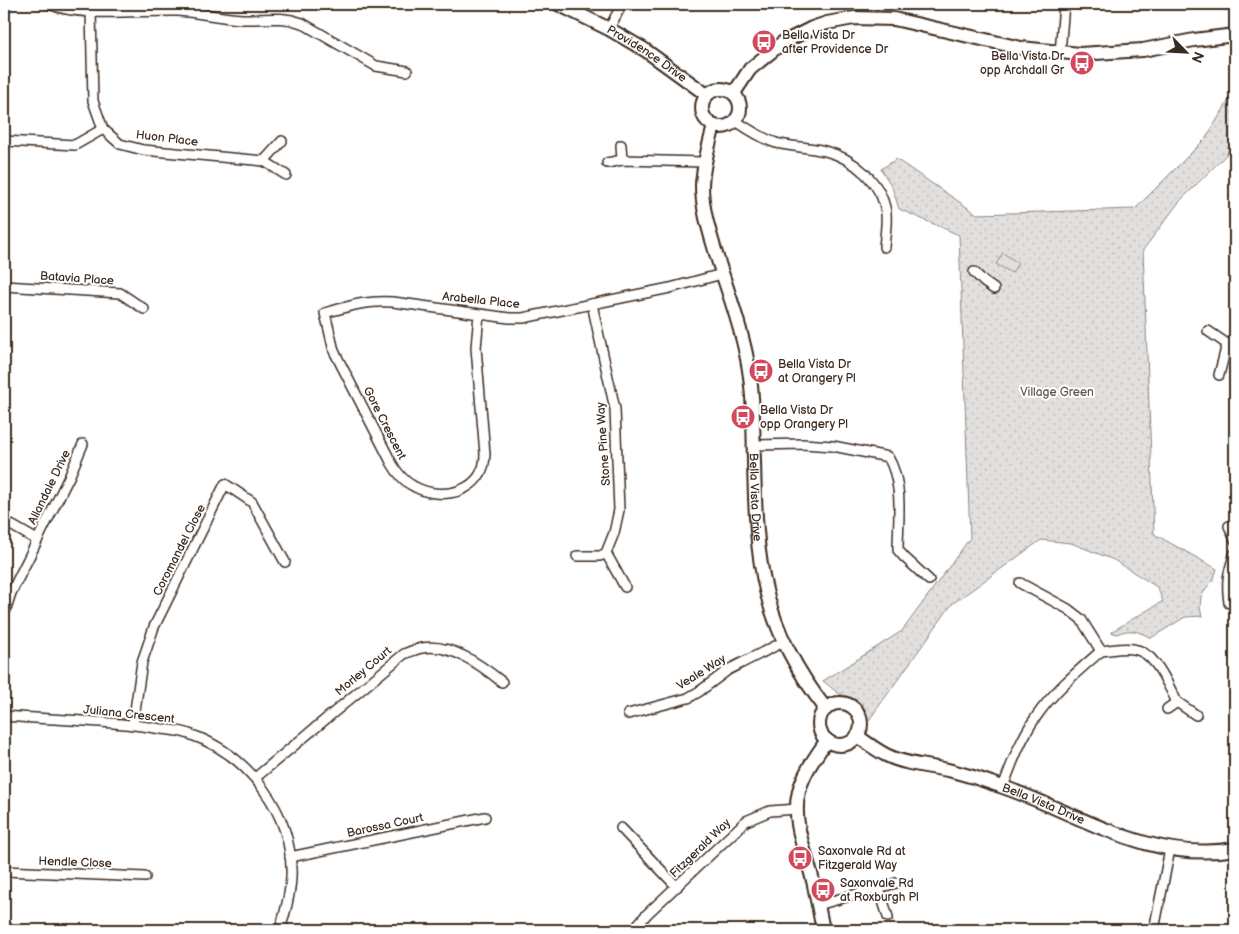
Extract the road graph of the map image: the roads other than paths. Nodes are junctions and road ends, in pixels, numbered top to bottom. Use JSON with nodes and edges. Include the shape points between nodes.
{"nodes":[{"id":1,"x":49,"y":4,"type":"edge"},
{"id":2,"x":558,"y":4,"type":"edge"},
{"id":3,"x":622,"y":4,"type":"edge"},
{"id":4,"x":1064,"y":4,"type":"edge"},
{"id":5,"x":91,"y":11,"type":"junction"},
{"id":6,"x":609,"y":29,"type":"junction"},
{"id":7,"x":1235,"y":35,"type":"edge"},
{"id":8,"x":1060,"y":53,"type":"junction"},
{"id":9,"x":407,"y":70,"type":"dead end"},
{"id":10,"x":734,"y":93,"type":"junction"},
{"id":11,"x":707,"y":95,"type":"junction"},
{"id":12,"x":736,"y":120,"type":"junction"},
{"id":13,"x":714,"y":126,"type":"junction"},
{"id":14,"x":103,"y":129,"type":"junction"},
{"id":15,"x":282,"y":141,"type":"dead end"},
{"id":16,"x":4,"y":142,"type":"edge"},
{"id":17,"x":621,"y":145,"type":"dead end"},
{"id":18,"x":622,"y":160,"type":"junction"},
{"id":19,"x":264,"y":161,"type":"junction"},
{"id":20,"x":704,"y":162,"type":"junction"},
{"id":21,"x":607,"y":163,"type":"dead end"},
{"id":22,"x":286,"y":176,"type":"dead end"},
{"id":23,"x":884,"y":247,"type":"dead end"},
{"id":24,"x":974,"y":272,"type":"dead end"},
{"id":25,"x":722,"y":274,"type":"junction"},
{"id":26,"x":4,"y":286,"type":"edge"},
{"id":27,"x":994,"y":289,"type":"dead end"},
{"id":28,"x":592,"y":304,"type":"junction"},
{"id":29,"x":144,"y":309,"type":"dead end"},
{"id":30,"x":325,"y":313,"type":"joint"},
{"id":31,"x":479,"y":314,"type":"junction"},
{"id":32,"x":1208,"y":331,"type":"dead end"},
{"id":33,"x":1231,"y":344,"type":"edge"},
{"id":34,"x":1218,"y":375,"type":"dead end"},
{"id":35,"x":84,"y":444,"type":"dead end"},
{"id":36,"x":754,"y":445,"type":"junction"},
{"id":37,"x":4,"y":521,"type":"edge"},
{"id":38,"x":1228,"y":526,"type":"dead end"},
{"id":39,"x":37,"y":540,"type":"junction"},
{"id":40,"x":1235,"y":540,"type":"edge"},
{"id":41,"x":606,"y":553,"type":"junction"},
{"id":42,"x":1235,"y":553,"type":"edge"},
{"id":43,"x":577,"y":556,"type":"dead end"},
{"id":44,"x":285,"y":562,"type":"dead end"},
{"id":45,"x":928,"y":580,"type":"dead end"},
{"id":46,"x":1020,"y":583,"type":"dead end"},
{"id":47,"x":625,"y":588,"type":"dead end"},
{"id":48,"x":1232,"y":604,"type":"edge"},
{"id":49,"x":4,"y":615,"type":"edge"},
{"id":50,"x":783,"y":642,"type":"junction"},
{"id":51,"x":1101,"y":651,"type":"junction"},
{"id":52,"x":502,"y":682,"type":"dead end"},
{"id":53,"x":1177,"y":702,"type":"junction"},
{"id":54,"x":826,"y":709,"type":"junction"},
{"id":55,"x":1168,"y":709,"type":"dead end"},
{"id":56,"x":628,"y":714,"type":"dead end"},
{"id":57,"x":1196,"y":715,"type":"dead end"},
{"id":58,"x":4,"y":716,"type":"edge"},
{"id":59,"x":133,"y":724,"type":"junction"},
{"id":60,"x":857,"y":736,"type":"junction"},
{"id":61,"x":827,"y":740,"type":"junction"},
{"id":62,"x":255,"y":778,"type":"junction"},
{"id":63,"x":1003,"y":787,"type":"junction"},
{"id":64,"x":797,"y":809,"type":"junction"},
{"id":65,"x":485,"y":817,"type":"dead end"},
{"id":66,"x":621,"y":828,"type":"dead end"},
{"id":67,"x":1235,"y":848,"type":"edge"},
{"id":68,"x":1170,"y":849,"type":"junction"},
{"id":69,"x":290,"y":857,"type":"junction"},
{"id":70,"x":4,"y":871,"type":"edge"},
{"id":71,"x":145,"y":877,"type":"dead end"},
{"id":72,"x":896,"y":883,"type":"dead end"},
{"id":73,"x":677,"y":887,"type":"junction"},
{"id":74,"x":880,"y":888,"type":"junction"},
{"id":75,"x":818,"y":905,"type":"junction"},
{"id":76,"x":888,"y":917,"type":"dead end"},
{"id":77,"x":280,"y":930,"type":"edge"},
{"id":78,"x":633,"y":930,"type":"edge"},
{"id":79,"x":823,"y":930,"type":"edge"},
{"id":80,"x":1154,"y":930,"type":"edge"}],
"edges":[{"from":1,"to":5,"type":"street","via":[[75,11]]},
{"from":2,"to":6,"type":"street","name":"Providence Drive"},
{"from":3,"to":6,"type":"street"},
{"from":4,"to":8,"type":"street"},
{"from":5,"to":9,"type":"street","via":[[176,11],[241,19],[288,18],[376,66]]},
{"from":5,"to":14,"type":"street","via":[[93,101]]},
{"from":6,"to":11,"type":"street","name":"Providence Drive","via":[[645,50]]},
{"from":7,"to":8,"type":"street","via":[[1143,50]]},
{"from":8,"to":10,"type":"street","via":[[1022,48],[894,19],[854,18],[812,28],[782,43],[750,69]]},
{"from":10,"to":11,"type":"street","via":[[718,89]]},
{"from":10,"to":12,"type":"street","via":[[740,109]]},
{"from":11,"to":13,"type":"street","via":[[702,110]]},
{"from":12,"to":13,"type":"street","via":[[723,127]]},
{"from":12,"to":23,"type":"street","via":[[776,143],[822,150],[842,157],[866,174],[886,212]]},
{"from":13,"to":20,"type":"street","name":"Bella Vista Drive"},
{"from":14,"to":16,"type":"street","via":[[75,145]]},
{"from":14,"to":19,"type":"street","name":"Huon Place","via":[[120,144],[144,150]]},
{"from":15,"to":19,"type":"street"},
{"from":17,"to":18,"type":"street"},
{"from":18,"to":20,"type":"street"},
{"from":18,"to":21,"type":"street"},
{"from":19,"to":22,"type":"street","name":"Huon Place"},
{"from":20,"to":25,"type":"street","name":"Bella Vista Drive","via":[[704,211]]},
{"from":24,"to":27,"type":"street"},
{"from":25,"to":28,"type":"street","name":"Arabella Place"},
{"from":25,"to":36,"type":"street","name":"Bella Vista Drive","via":[[747,359]]},
{"from":26,"to":29,"type":"street","name":"Batavia Place","via":[[120,293]]},
{"from":28,"to":31,"type":"street","name":"Arabella Place","via":[[523,318]]},
{"from":28,"to":41,"type":"street","name":"Stone Pine Way","via":[[616,424],[619,510]]},
{"from":30,"to":31,"type":"street","name":"Arabella Place","via":[[374,301]]},
{"from":30,"to":31,"type":"street","name":"Gore Crescent","via":[[334,351],[396,471],[416,488],[433,492],[463,490],[470,486],[480,474],[485,460],[476,348]]},
{"from":32,"to":33,"type":"street"},
{"from":33,"to":34,"type":"street"},
{"from":35,"to":39,"type":"street","name":"Allandale Drive"},
{"from":36,"to":45,"type":"street","via":[[818,445],[888,457],[898,484],[898,550]]},
{"from":36,"to":50,"type":"street","name":"Bella Vista Drive","via":[[760,569],[771,613]]},
{"from":37,"to":39,"type":"street","name":"Allandale Drive"},
{"from":38,"to":40,"type":"street"},
{"from":39,"to":49,"type":"street","name":"Allandale Drive"},
{"from":41,"to":43,"type":"street"},
{"from":41,"to":47,"type":"street"},
{"from":42,"to":48,"type":"street","via":[[1226,584]]},
{"from":44,"to":59,"type":"street","name":"Coromandel Close","via":[[252,502],[226,484],[154,627],[142,662]]},
{"from":46,"to":51,"type":"street","via":[[1081,619]]},
{"from":50,"to":54,"type":"street","name":"Bella Vista Drive","via":[[804,680]]},
{"from":50,"to":56,"type":"street","name":"Veale Way","via":[[728,670],[688,698]]},
{"from":51,"to":53,"type":"street","via":[[1132,648],[1146,654]]},
{"from":51,"to":63,"type":"street","via":[[1055,693],[1036,717],[1018,749]]},
{"from":52,"to":62,"type":"street","name":"Morley Court","via":[[479,664],[448,649],[423,647],[404,654]]},
{"from":53,"to":55,"type":"street"},
{"from":53,"to":57,"type":"street"},
{"from":54,"to":60,"type":"street","via":[[841,703],[854,707],[861,721]]},
{"from":54,"to":61,"type":"street","via":[[819,725]]},
{"from":58,"to":59,"type":"street","name":"Juliana Crescent"},
{"from":59,"to":62,"type":"street","name":"Juliana Crescent","via":[[187,733],[218,746]]},
{"from":60,"to":61,"type":"street","via":[[842,745]]},
{"from":60,"to":63,"type":"street","name":"Bella Vista Drive","via":[[894,758]]},
{"from":61,"to":64,"type":"street","via":[[803,778]]},
{"from":62,"to":69,"type":"street","name":"Juliana Crescent","via":[[276,809]]},
{"from":63,"to":68,"type":"street","name":"Bella Vista Drive","via":[[1119,835]]},
{"from":64,"to":73,"type":"street","name":"Fitzgerald Way","via":[[770,810],[753,816]]},
{"from":64,"to":75,"type":"street"},
{"from":65,"to":69,"type":"street","name":"Barossa Court"},
{"from":66,"to":73,"type":"street"},
{"from":67,"to":68,"type":"street","name":"Bella Vista Drive"},
{"from":68,"to":80,"type":"street"},
{"from":69,"to":77,"type":"street","name":"Juliana Crescent","via":[[289,900]]},
{"from":70,"to":71,"type":"street","name":"Hendle Close"},
{"from":72,"to":74,"type":"street"},
{"from":73,"to":78,"type":"street","name":"Fitzgerald Way"},
{"from":74,"to":75,"type":"street"},
{"from":74,"to":76,"type":"street"},
{"from":75,"to":79,"type":"street"}]}
